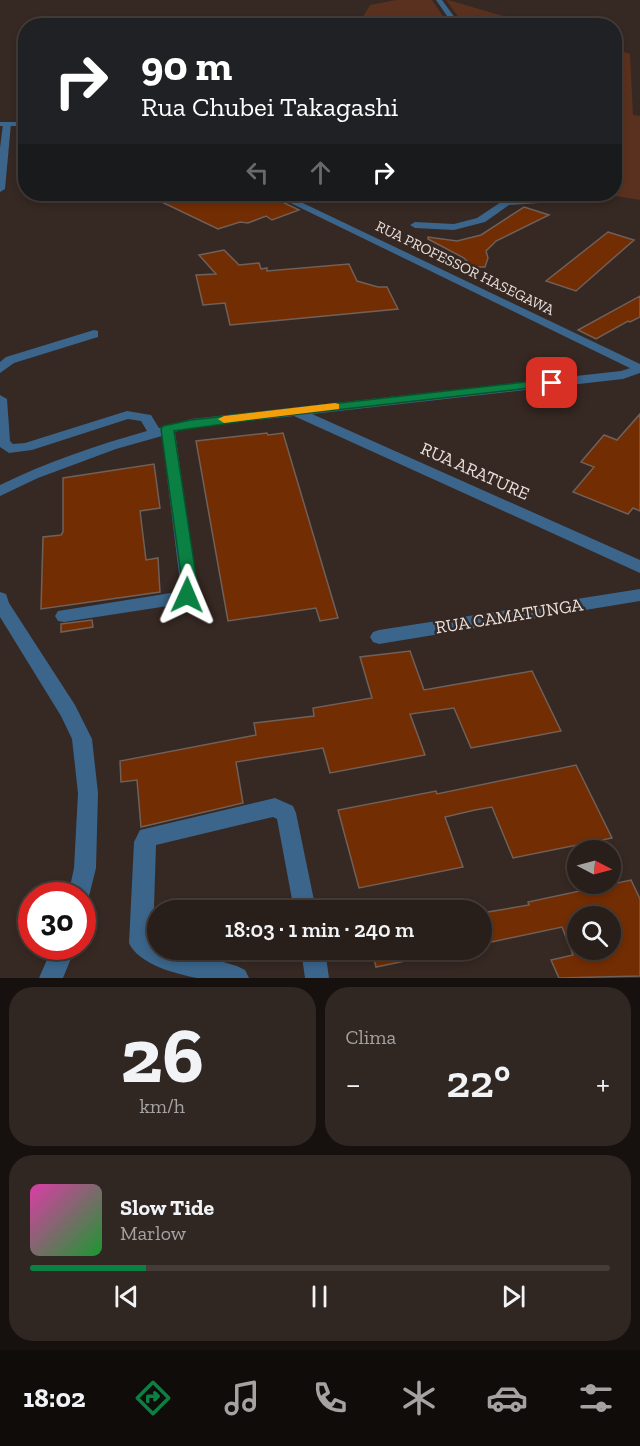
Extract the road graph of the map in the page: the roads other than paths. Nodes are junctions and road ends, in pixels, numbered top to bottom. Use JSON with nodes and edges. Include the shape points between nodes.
{"nodes":[{"id":1,"x":439,"y":0,"type":"edge"},
{"id":2,"x":452,"y":18,"type":"edge"},
{"id":3,"x":4,"y":124,"type":"edge"},
{"id":4,"x":0,"y":189,"type":"edge"},
{"id":5,"x":292,"y":201,"type":"edge"},
{"id":6,"x":529,"y":201,"type":"edge"},
{"id":7,"x":414,"y":225,"type":"dead end"},
{"id":8,"x":93,"y":334,"type":"dead end"},
{"id":9,"x":0,"y":369,"type":"edge"},
{"id":10,"x":640,"y":369,"type":"edge"},
{"id":11,"x":0,"y":399,"type":"edge"},
{"id":12,"x":294,"y":411,"type":"junction"},
{"id":13,"x":161,"y":430,"type":"junction"},
{"id":14,"x":0,"y":491,"type":"edge"},
{"id":15,"x":640,"y":567,"type":"edge"},
{"id":16,"x":640,"y":595,"type":"edge"},
{"id":17,"x":0,"y":597,"type":"edge"},
{"id":18,"x":64,"y":616,"type":"dead end"},
{"id":19,"x":379,"y":638,"type":"dead end"},
{"id":20,"x":82,"y":882,"type":"edge"},
{"id":21,"x":303,"y":900,"type":"edge"},
{"id":22,"x":147,"y":948,"type":"edge"},
{"id":23,"x":60,"y":960,"type":"edge"},
{"id":24,"x":177,"y":960,"type":"edge"},
{"id":25,"x":314,"y":960,"type":"edge"},
{"id":26,"x":55,"y":977,"type":"edge"},
{"id":27,"x":235,"y":978,"type":"edge"},
{"id":28,"x":317,"y":978,"type":"edge"}],
"edges":[{"from":1,"to":2,"type":"street"},
{"from":3,"to":4,"type":"street"},
{"from":5,"to":10,"type":"street","name":"RUA PROFESSOR HASEGAWA"},
{"from":6,"to":7,"type":"street","via":[[502,203],[480,220],[465,225]]},
{"from":8,"to":9,"type":"street","via":[[10,360]]},
{"from":10,"to":12,"type":"street","via":[[623,375]]},
{"from":11,"to":13,"type":"street","via":[[3,442],[9,448],[27,447],[127,415],[146,418]]},
{"from":12,"to":13,"type":"street"},
{"from":12,"to":15,"type":"street","name":"RUA ARATURE"},
{"from":13,"to":14,"type":"street","via":[[33,475]]},
{"from":13,"to":18,"type":"street","via":[[190,592],[181,598]]},
{"from":16,"to":19,"type":"street","name":"RUA CAMATUNGA"},
{"from":17,"to":20,"type":"street","via":[[82,739],[88,793]]},
{"from":21,"to":22,"type":"street","via":[[288,819],[281,809],[275,807],[148,837],[141,943]]},
{"from":23,"to":26,"type":"street"},
{"from":24,"to":27,"type":"street"},
{"from":25,"to":28,"type":"street"}]}
